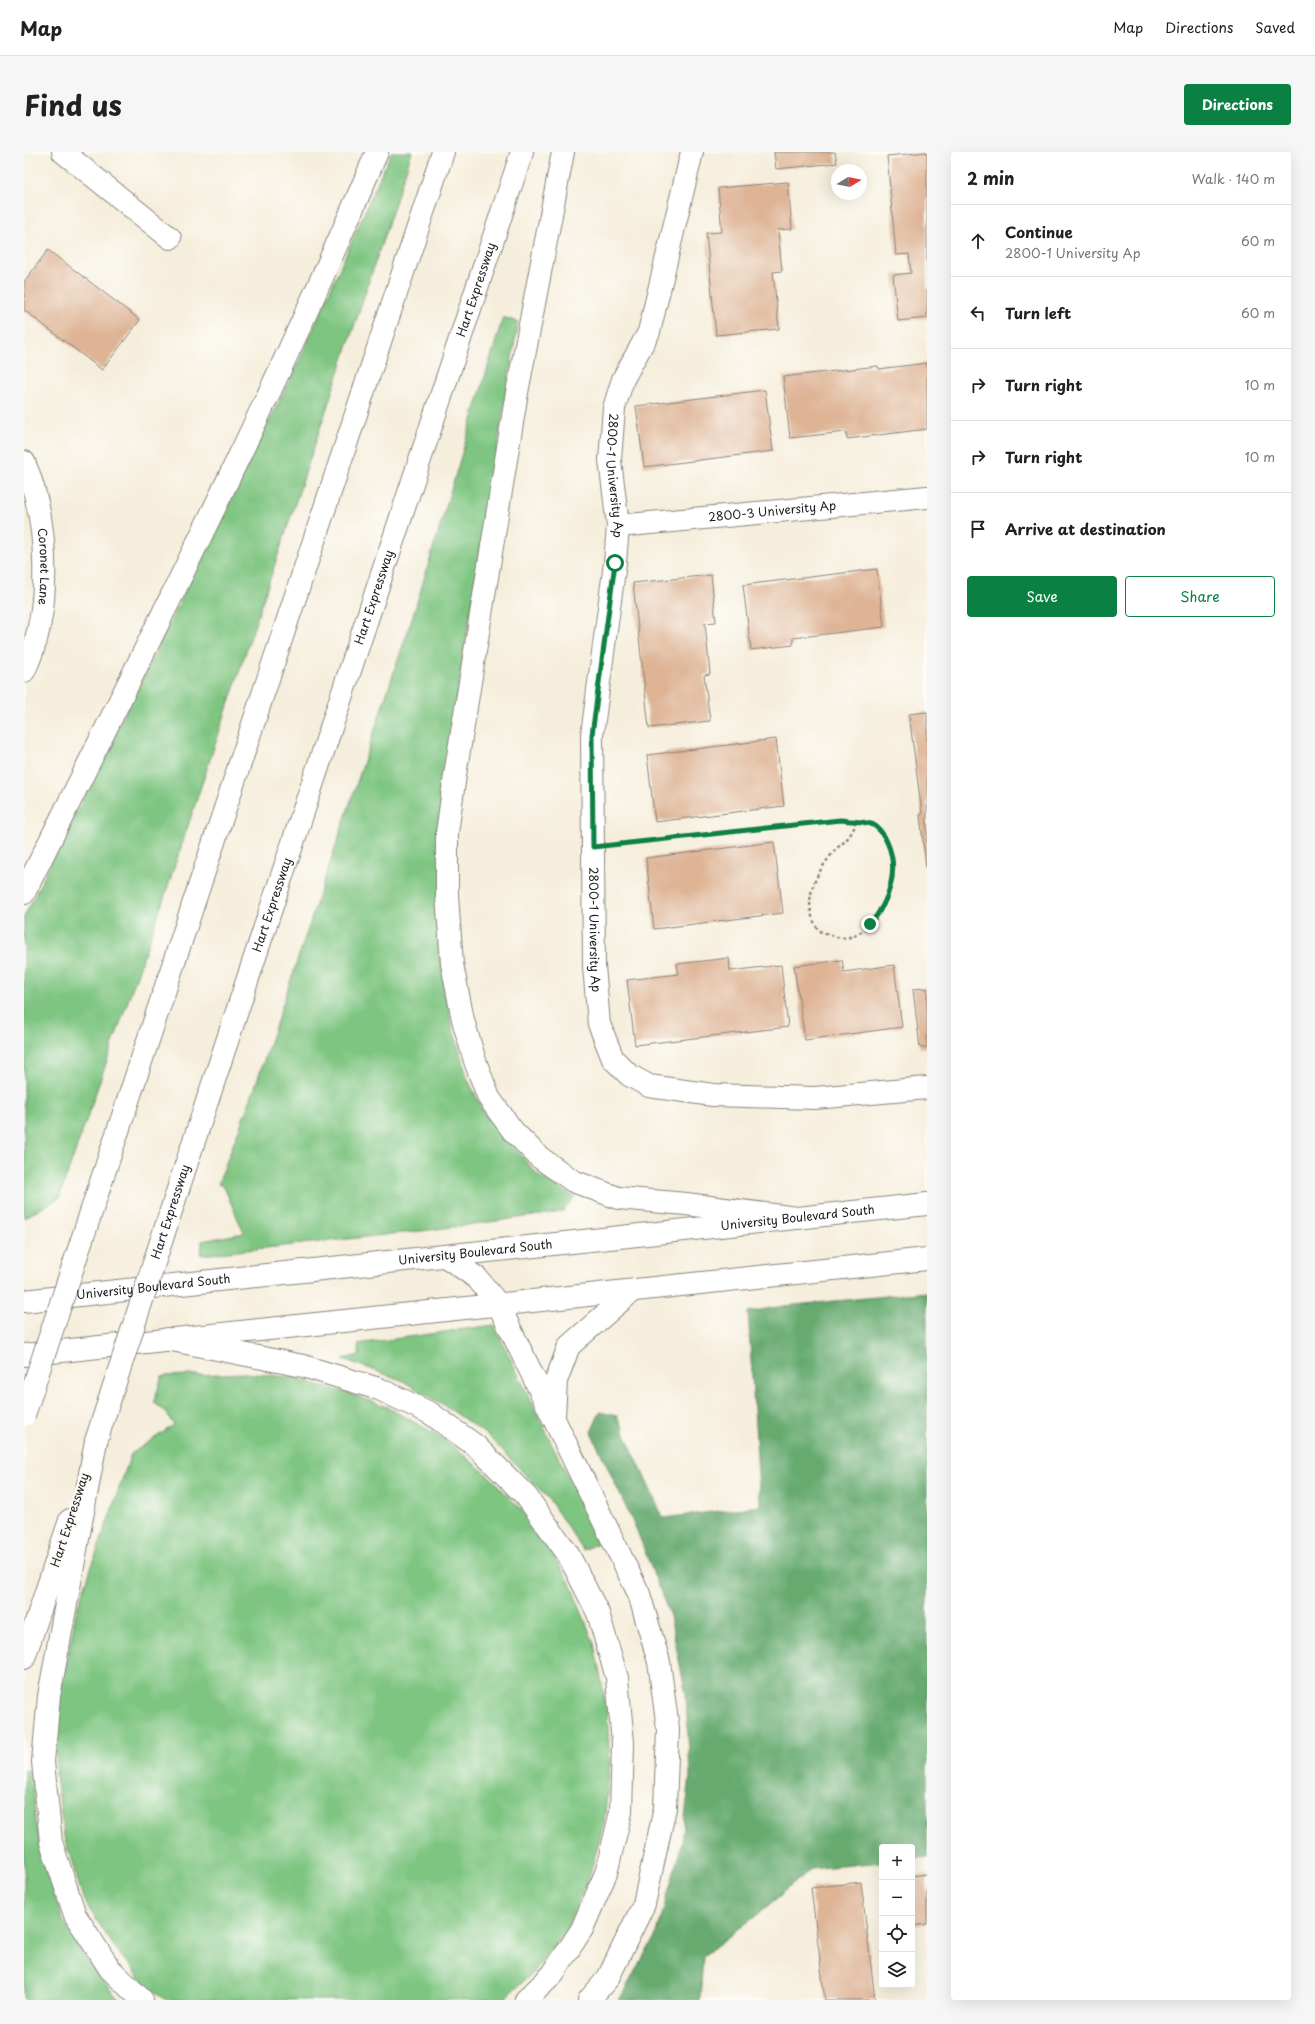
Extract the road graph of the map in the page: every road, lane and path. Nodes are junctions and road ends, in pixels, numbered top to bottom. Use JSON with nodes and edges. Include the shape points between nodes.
{"nodes":[{"id":1,"x":63,"y":152,"type":"edge"},
{"id":2,"x":377,"y":152,"type":"edge"},
{"id":3,"x":443,"y":152,"type":"edge"},
{"id":4,"x":522,"y":152,"type":"edge"},
{"id":5,"x":563,"y":152,"type":"edge"},
{"id":6,"x":692,"y":152,"type":"edge"},
{"id":7,"x":170,"y":238,"type":"dead end"},
{"id":8,"x":24,"y":462,"type":"edge"},
{"id":9,"x":927,"y":497,"type":"edge"},
{"id":10,"x":618,"y":526,"type":"junction"},
{"id":11,"x":24,"y":671,"type":"edge"},
{"id":12,"x":857,"y":822,"type":"junction"},
{"id":13,"x":593,"y":847,"type":"junction"},
{"id":14,"x":24,"y":893,"type":"edge"},
{"id":15,"x":927,"y":1088,"type":"edge"},
{"id":16,"x":927,"y":1204,"type":"edge"},
{"id":17,"x":797,"y":1218,"type":"junction"},
{"id":18,"x":445,"y":1256,"type":"junction"},
{"id":19,"x":927,"y":1259,"type":"edge"},
{"id":20,"x":632,"y":1291,"type":"junction"},
{"id":21,"x":24,"y":1301,"type":"edge"},
{"id":22,"x":498,"y":1304,"type":"junction"},
{"id":23,"x":167,"y":1339,"type":"junction"},
{"id":24,"x":24,"y":1355,"type":"edge"},
{"id":25,"x":24,"y":1415,"type":"edge"},
{"id":26,"x":554,"y":1419,"type":"junction"},
{"id":27,"x":96,"y":1441,"type":"junction"},
{"id":28,"x":24,"y":1658,"type":"edge"},
{"id":29,"x":142,"y":2000,"type":"edge"},
{"id":30,"x":526,"y":2000,"type":"edge"},
{"id":31,"x":589,"y":2000,"type":"edge"}],
"edges":[{"from":1,"to":7,"type":"main road"},
{"from":2,"to":14,"type":"main road","via":[[324,275],[204,532]]},
{"from":3,"to":25,"type":"main road","bridge":true},
{"from":4,"to":27,"type":"main road","name":"Hart Expressway","bridge":true},
{"from":5,"to":17,"type":"main road","via":[[516,398],[447,833],[447,896],[452,964],[463,1020],[474,1062],[490,1098],[514,1131],[539,1157],[573,1181],[618,1198]]},
{"from":6,"to":10,"type":"main road","name":"2800-1 University Ap","via":[[649,332],[623,379],[614,408],[610,460]]},
{"from":8,"to":11,"type":"main road","name":"Coronet Lane","via":[[38,502],[44,542],[40,617],[31,657]]},
{"from":9,"to":10,"type":"main road","name":"2800-3 University Ap"},
{"from":10,"to":13,"type":"main road","name":"2800-1 University Ap","via":[[592,735]]},
{"from":12,"to":12,"type":"path","via":[[872,824],[883,834],[890,849],[893,867],[891,884],[881,912],[858,933],[842,938],[818,931],[810,911],[810,894],[818,874],[832,854],[847,840]]},
{"from":12,"to":13,"type":"path","via":[[833,821]]},
{"from":13,"to":15,"type":"main road","name":"2800-1 University Ap","via":[[594,966],[599,1024],[613,1059],[630,1075],[648,1086],[713,1095],[815,1098]]},
{"from":16,"to":17,"type":"main road","name":"University Boulevard South"},
{"from":17,"to":18,"type":"main road","name":"University Boulevard South"},
{"from":18,"to":21,"type":"main road","name":"University Boulevard South"},
{"from":18,"to":22,"type":"main road","via":[[478,1278]]},
{"from":19,"to":20,"type":"main road"},
{"from":20,"to":22,"type":"main road"},
{"from":20,"to":26,"type":"main road","via":[[569,1346],[556,1381]]},
{"from":22,"to":23,"type":"main road"},
{"from":22,"to":26,"type":"main road"},
{"from":23,"to":24,"type":"main road"},
{"from":23,"to":30,"type":"main road","via":[[303,1366],[379,1389],[430,1413],[476,1446],[526,1496],[568,1554],[598,1613],[617,1678],[623,1743],[620,1812],[606,1873],[582,1929],[552,1975]]},
{"from":26,"to":31,"type":"main road","via":[[639,1594],[659,1662],[668,1729],[664,1808],[644,1904],[608,1978]]},
{"from":27,"to":28,"type":"main road","name":"Hart Expressway"},
{"from":27,"to":29,"type":"main road","via":[[49,1696],[43,1762],[51,1842],[75,1915],[110,1969]]}]}
